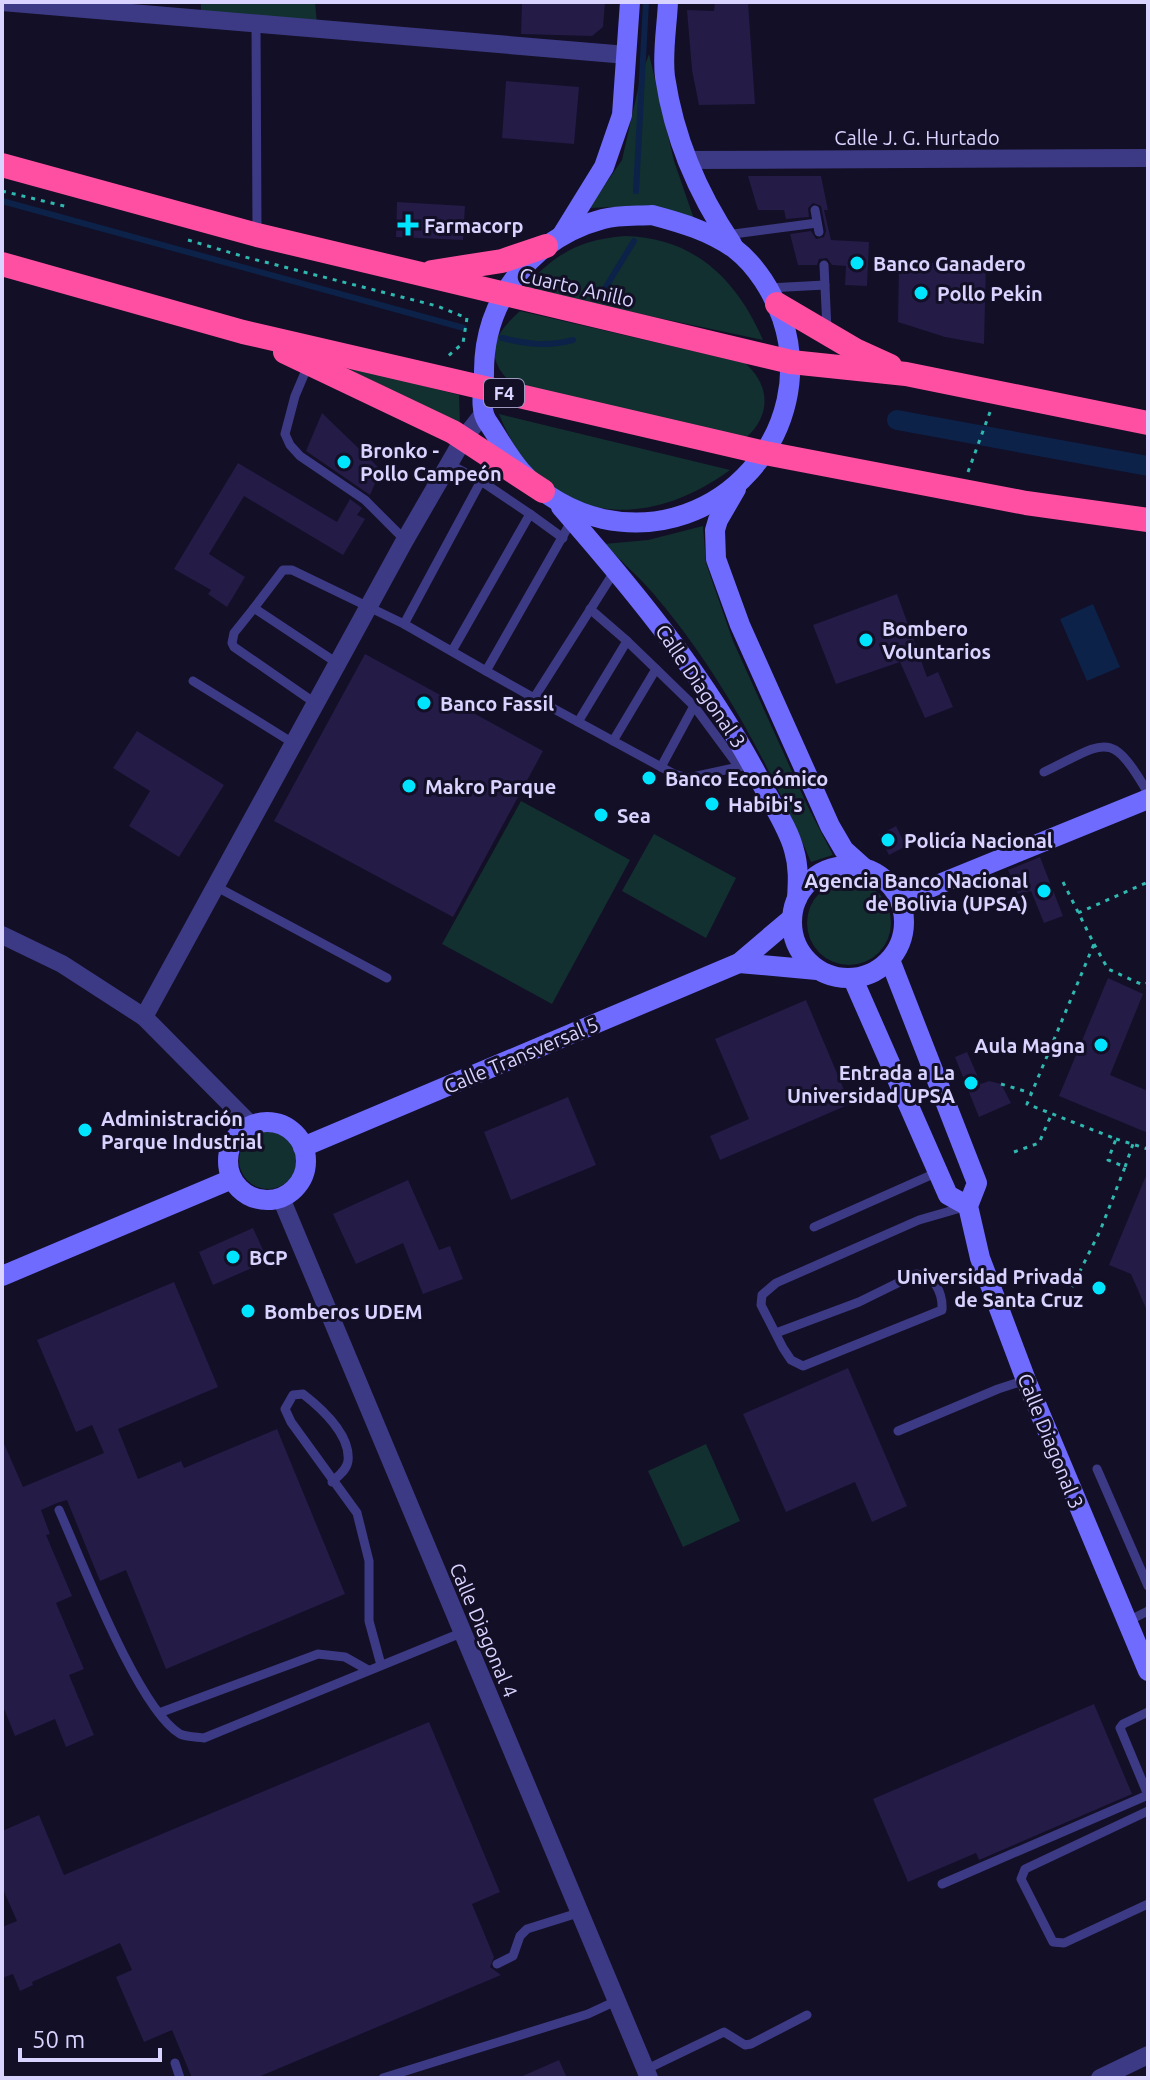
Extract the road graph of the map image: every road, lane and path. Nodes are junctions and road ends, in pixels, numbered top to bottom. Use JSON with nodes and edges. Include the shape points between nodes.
{"nodes":[{"id":1,"x":2,"y":2,"type":"edge"},
{"id":2,"x":630,"y":2,"type":"edge"},
{"id":3,"x":668,"y":2,"type":"edge"},
{"id":4,"x":256,"y":23,"type":"junction"},
{"id":5,"x":627,"y":55,"type":"junction"},
{"id":6,"x":1148,"y":158,"type":"edge"},
{"id":7,"x":686,"y":160,"type":"junction"},
{"id":8,"x":2,"y":165,"type":"edge"},
{"id":9,"x":2,"y":191,"type":"edge"},
{"id":10,"x":74,"y":209,"type":"dead end"},
{"id":11,"x":815,"y":210,"type":"dead end"},
{"id":12,"x":257,"y":235,"type":"junction"},
{"id":13,"x":179,"y":237,"type":"dead end"},
{"id":14,"x":554,"y":240,"type":"junction"},
{"id":15,"x":731,"y":243,"type":"junction"},
{"id":16,"x":2,"y":264,"type":"edge"},
{"id":17,"x":824,"y":265,"type":"dead end"},
{"id":18,"x":417,"y":274,"type":"junction"},
{"id":19,"x":825,"y":285,"type":"junction"},
{"id":20,"x":503,"y":294,"type":"junction"},
{"id":21,"x":772,"y":296,"type":"junction"},
{"id":22,"x":827,"y":334,"type":"junction"},
{"id":23,"x":311,"y":356,"type":"junction"},
{"id":24,"x":435,"y":358,"type":"dead end"},
{"id":25,"x":791,"y":362,"type":"junction"},
{"id":26,"x":906,"y":374,"type":"junction"},
{"id":27,"x":484,"y":388,"type":"junction"},
{"id":28,"x":992,"y":406,"type":"dead end"},
{"id":29,"x":483,"y":414,"type":"junction"},
{"id":30,"x":1148,"y":423,"type":"edge"},
{"id":31,"x":464,"y":438,"type":"junction"},
{"id":32,"x":765,"y":453,"type":"junction"},
{"id":33,"x":448,"y":463,"type":"junction"},
{"id":34,"x":970,"y":468,"type":"dead end"},
{"id":35,"x":481,"y":481,"type":"junction"},
{"id":36,"x":741,"y":481,"type":"junction"},
{"id":37,"x":548,"y":495,"type":"junction"},
{"id":38,"x":530,"y":514,"type":"junction"},
{"id":39,"x":1148,"y":520,"type":"edge"},
{"id":40,"x":568,"y":529,"type":"junction"},
{"id":41,"x":405,"y":540,"type":"junction"},
{"id":42,"x":616,"y":568,"type":"junction"},
{"id":43,"x":367,"y":607,"type":"junction"},
{"id":44,"x":254,"y":608,"type":"junction"},
{"id":45,"x":590,"y":609,"type":"junction"},
{"id":46,"x":404,"y":624,"type":"junction"},
{"id":47,"x":627,"y":641,"type":"junction"},
{"id":48,"x":452,"y":651,"type":"junction"},
{"id":49,"x":337,"y":663,"type":"junction"},
{"id":50,"x":656,"y":669,"type":"junction"},
{"id":51,"x":486,"y":671,"type":"junction"},
{"id":52,"x":193,"y":681,"type":"dead end"},
{"id":53,"x":534,"y":698,"type":"junction"},
{"id":54,"x":315,"y":703,"type":"junction"},
{"id":55,"x":694,"y":706,"type":"junction"},
{"id":56,"x":578,"y":722,"type":"junction"},
{"id":57,"x":613,"y":741,"type":"junction"},
{"id":58,"x":293,"y":743,"type":"junction"},
{"id":59,"x":746,"y":766,"type":"junction"},
{"id":60,"x":661,"y":767,"type":"junction"},
{"id":61,"x":1044,"y":772,"type":"dead end"},
{"id":62,"x":1148,"y":796,"type":"edge"},
{"id":63,"x":864,"y":868,"type":"junction"},
{"id":64,"x":1063,"y":882,"type":"dead end"},
{"id":65,"x":1148,"y":882,"type":"edge"},
{"id":66,"x":215,"y":886,"type":"junction"},
{"id":67,"x":900,"y":900,"type":"junction"},
{"id":68,"x":794,"y":908,"type":"junction"},
{"id":69,"x":1078,"y":913,"type":"junction"},
{"id":70,"x":2,"y":935,"type":"edge"},
{"id":71,"x":1094,"y":944,"type":"junction"},
{"id":72,"x":890,"y":960,"type":"junction"},
{"id":73,"x":739,"y":963,"type":"junction"},
{"id":74,"x":817,"y":970,"type":"junction"},
{"id":75,"x":387,"y":978,"type":"dead end"},
{"id":76,"x":853,"y":979,"type":"junction"},
{"id":77,"x":1148,"y":983,"type":"edge"},
{"id":78,"x":144,"y":1017,"type":"junction"},
{"id":79,"x":1001,"y":1084,"type":"dead end"},
{"id":80,"x":1031,"y":1093,"type":"junction"},
{"id":81,"x":1052,"y":1113,"type":"junction"},
{"id":82,"x":950,"y":1114,"type":"junction"},
{"id":83,"x":251,"y":1125,"type":"junction"},
{"id":84,"x":919,"y":1127,"type":"junction"},
{"id":85,"x":1116,"y":1139,"type":"junction"},
{"id":86,"x":1134,"y":1144,"type":"junction"},
{"id":87,"x":303,"y":1147,"type":"junction"},
{"id":88,"x":1148,"y":1149,"type":"edge"},
{"id":89,"x":1014,"y":1152,"type":"dead end"},
{"id":90,"x":1125,"y":1167,"type":"junction"},
{"id":91,"x":938,"y":1172,"type":"junction"},
{"id":92,"x":232,"y":1179,"type":"junction"},
{"id":93,"x":281,"y":1198,"type":"junction"},
{"id":94,"x":968,"y":1206,"type":"junction"},
{"id":95,"x":814,"y":1227,"type":"dead end"},
{"id":96,"x":2,"y":1276,"type":"edge"},
{"id":97,"x":1072,"y":1287,"type":"dead end"},
{"id":98,"x":776,"y":1333,"type":"junction"},
{"id":99,"x":1026,"y":1380,"type":"junction"},
{"id":100,"x":898,"y":1431,"type":"dead end"},
{"id":101,"x":1097,"y":1469,"type":"dead end"},
{"id":102,"x":332,"y":1482,"type":"junction"},
{"id":103,"x":59,"y":1510,"type":"dead end"},
{"id":104,"x":1148,"y":1586,"type":"edge"},
{"id":105,"x":1148,"y":1611,"type":"edge"},
{"id":106,"x":1126,"y":1622,"type":"junction"},
{"id":107,"x":461,"y":1633,"type":"junction"},
{"id":108,"x":381,"y":1665,"type":"junction"},
{"id":109,"x":368,"y":1670,"type":"junction"},
{"id":110,"x":1148,"y":1671,"type":"edge"},
{"id":111,"x":1148,"y":1712,"type":"edge"},
{"id":112,"x":159,"y":1713,"type":"junction"},
{"id":113,"x":1148,"y":1795,"type":"edge"},
{"id":114,"x":1148,"y":1811,"type":"edge"},
{"id":115,"x":942,"y":1884,"type":"dead end"},
{"id":116,"x":1148,"y":1904,"type":"edge"},
{"id":117,"x":578,"y":1913,"type":"junction"},
{"id":118,"x":497,"y":1964,"type":"dead end"},
{"id":119,"x":616,"y":2001,"type":"junction"},
{"id":120,"x":807,"y":2015,"type":"dead end"},
{"id":121,"x":1148,"y":2055,"type":"edge"},
{"id":122,"x":175,"y":2063,"type":"dead end"},
{"id":123,"x":647,"y":2074,"type":"edge"},
{"id":124,"x":180,"y":2078,"type":"edge"},
{"id":125,"x":383,"y":2078,"type":"edge"},
{"id":126,"x":1100,"y":2078,"type":"edge"}],
"edges":[{"from":1,"to":4,"type":"street"},
{"from":2,"to":5,"type":"main road"},
{"from":3,"to":7,"type":"main road","via":[[665,75]]},
{"from":4,"to":5,"type":"street"},
{"from":4,"to":12,"type":"lane"},
{"from":5,"to":14,"type":"main road","via":[[622,115],[604,167]]},
{"from":6,"to":7,"type":"street","name":"Calle J. G. Hurtado"},
{"from":7,"to":15,"type":"main road"},
{"from":8,"to":12,"type":"highway","name":"Cuarto Anillo"},
{"from":9,"to":10,"type":"path"},
{"from":11,"to":15,"type":"lane","via":[[818,227]]},
{"from":12,"to":18,"type":"highway","name":"Cuarto Anillo"},
{"from":13,"to":24,"type":"path","via":[[467,318],[463,343],[448,357]]},
{"from":14,"to":15,"type":"main road","via":[[605,218],[652,215]]},
{"from":14,"to":18,"type":"highway","via":[[502,261]]},
{"from":14,"to":20,"type":"main road","via":[[528,260]]},
{"from":15,"to":21,"type":"main road"},
{"from":16,"to":23,"type":"highway"},
{"from":17,"to":19,"type":"lane"},
{"from":18,"to":20,"type":"highway","name":"Cuarto Anillo"},
{"from":19,"to":21,"type":"lane"},
{"from":19,"to":22,"type":"lane"},
{"from":20,"to":25,"type":"highway","name":"Cuarto Anillo"},
{"from":20,"to":27,"type":"main road","via":[[490,324]]},
{"from":21,"to":22,"type":"highway"},
{"from":21,"to":25,"type":"main road","via":[[787,332]]},
{"from":22,"to":26,"type":"highway"},
{"from":23,"to":27,"type":"highway","number":"F4"},
{"from":23,"to":31,"type":"highway"},
{"from":23,"to":41,"type":"lane","via":[[285,434],[290,445],[365,500]]},
{"from":25,"to":26,"type":"highway","name":"Cuarto Anillo"},
{"from":25,"to":32,"type":"main road","via":[[789,394]]},
{"from":26,"to":30,"type":"highway","name":"Cuarto Anillo"},
{"from":27,"to":29,"type":"main road"},
{"from":27,"to":32,"type":"highway","number":"F4"},
{"from":28,"to":34,"type":"path"},
{"from":29,"to":31,"type":"street"},
{"from":29,"to":37,"type":"main road","name":"Calle Diagonal 3","via":[[521,471]]},
{"from":31,"to":33,"type":"street"},
{"from":31,"to":37,"type":"highway"},
{"from":32,"to":36,"type":"main road"},
{"from":32,"to":39,"type":"highway","number":"F4","via":[[1026,503]]},
{"from":33,"to":35,"type":"lane"},
{"from":33,"to":41,"type":"street"},
{"from":35,"to":38,"type":"lane"},
{"from":35,"to":46,"type":"lane"},
{"from":36,"to":37,"type":"main road","via":[[696,511],[644,523],[591,516]]},
{"from":36,"to":63,"type":"main road","via":[[718,520],[716,559],[830,826],[844,850]]},
{"from":37,"to":40,"type":"main road","name":"Calle Diagonal 3"},
{"from":38,"to":40,"type":"lane"},
{"from":38,"to":48,"type":"lane"},
{"from":40,"to":42,"type":"main road","name":"Calle Diagonal 3"},
{"from":40,"to":51,"type":"lane"},
{"from":41,"to":43,"type":"street"},
{"from":42,"to":45,"type":"lane"},
{"from":42,"to":59,"type":"main road","name":"Calle Diagonal 3","via":[[734,733]]},
{"from":43,"to":44,"type":"lane","via":[[283,570]]},
{"from":43,"to":46,"type":"lane"},
{"from":43,"to":49,"type":"street"},
{"from":44,"to":49,"type":"lane"},
{"from":44,"to":54,"type":"lane","via":[[234,633],[234,647]]},
{"from":45,"to":47,"type":"lane"},
{"from":45,"to":53,"type":"lane"},
{"from":46,"to":48,"type":"lane"},
{"from":47,"to":50,"type":"lane"},
{"from":47,"to":56,"type":"lane"},
{"from":48,"to":51,"type":"lane"},
{"from":49,"to":54,"type":"street"},
{"from":50,"to":55,"type":"lane"},
{"from":50,"to":57,"type":"lane"},
{"from":51,"to":53,"type":"lane"},
{"from":52,"to":58,"type":"lane"},
{"from":53,"to":56,"type":"lane"},
{"from":54,"to":58,"type":"street"},
{"from":55,"to":59,"type":"lane"},
{"from":55,"to":60,"type":"lane"},
{"from":56,"to":57,"type":"lane"},
{"from":57,"to":60,"type":"lane"},
{"from":58,"to":66,"type":"street"},
{"from":59,"to":60,"type":"lane","via":[[688,778]]},
{"from":59,"to":68,"type":"main road","name":"Calle Diagonal 3","via":[[793,846],[798,869]]},
{"from":61,"to":62,"type":"lane","via":[[1110,746],[1122,753]]},
{"from":62,"to":67,"type":"main road"},
{"from":63,"to":67,"type":"main road","via":[[882,876]]},
{"from":63,"to":68,"type":"main road","via":[[824,871],[808,882]]},
{"from":64,"to":69,"type":"path"},
{"from":65,"to":69,"type":"path"},
{"from":66,"to":75,"type":"lane"},
{"from":66,"to":78,"type":"street"},
{"from":67,"to":72,"type":"main road","via":[[903,931]]},
{"from":68,"to":73,"type":"main road","name":"Calle Transversal 5"},
{"from":68,"to":74,"type":"main road","via":[[797,947]]},
{"from":69,"to":71,"type":"path"},
{"from":70,"to":78,"type":"street","via":[[62,964]]},
{"from":71,"to":77,"type":"path","via":[[1108,969]]},
{"from":71,"to":80,"type":"path"},
{"from":72,"to":76,"type":"main road"},
{"from":72,"to":82,"type":"main road","name":"Calle Diagonal 3"},
{"from":73,"to":74,"type":"main road","name":"Calle Transversal 5"},
{"from":73,"to":87,"type":"main road","name":"Calle Transversal 5"},
{"from":74,"to":76,"type":"main road"},
{"from":76,"to":84,"type":"main road"},
{"from":78,"to":83,"type":"street"},
{"from":79,"to":80,"type":"path"},
{"from":80,"to":81,"type":"path","via":[[1027,1104]]},
{"from":81,"to":85,"type":"path"},
{"from":81,"to":89,"type":"path","via":[[1039,1143]]},
{"from":82,"to":84,"type":"main road"},
{"from":82,"to":94,"type":"main road","name":"Calle Diagonal 3","via":[[977,1183]]},
{"from":83,"to":87,"type":"main road","via":[[288,1127]]},
{"from":83,"to":92,"type":"main road","via":[[240,1132],[228,1154]]},
{"from":84,"to":91,"type":"main road"},
{"from":85,"to":86,"type":"path"},
{"from":85,"to":90,"type":"path","via":[[1108,1160]]},
{"from":86,"to":88,"type":"path"},
{"from":86,"to":90,"type":"path"},
{"from":87,"to":93,"type":"main road","via":[[305,1171]]},
{"from":90,"to":97,"type":"path"},
{"from":91,"to":94,"type":"main road","via":[[948,1195]]},
{"from":91,"to":95,"type":"lane"},
{"from":92,"to":93,"type":"main road","via":[[248,1196]]},
{"from":92,"to":96,"type":"main road"},
{"from":93,"to":107,"type":"street","name":"Calle Diagonal 4"},
{"from":94,"to":98,"type":"lane","via":[[919,1220],[776,1283],[762,1295],[761,1305]]},
{"from":94,"to":99,"type":"main road","name":"Calle Diagonal 3","via":[[980,1258]]},
{"from":98,"to":98,"type":"lane","via":[[791,1360],[803,1366],[932,1316],[942,1310],[943,1299],[933,1280],[916,1274]]},
{"from":99,"to":100,"type":"lane"},
{"from":99,"to":106,"type":"main road","name":"Calle Diagonal 3"},
{"from":101,"to":104,"type":"lane"},
{"from":102,"to":102,"type":"lane","via":[[285,1409],[293,1395],[303,1394],[329,1415],[344,1443],[348,1461]]},
{"from":102,"to":108,"type":"lane","via":[[357,1513],[369,1561],[369,1621]]},
{"from":103,"to":112,"type":"lane","via":[[135,1679]]},
{"from":105,"to":106,"type":"lane"},
{"from":106,"to":110,"type":"main road","name":"Calle Diagonal 3"},
{"from":107,"to":108,"type":"lane"},
{"from":107,"to":117,"type":"street","name":"Calle Diagonal 4"},
{"from":108,"to":109,"type":"lane"},
{"from":109,"to":112,"type":"lane","via":[[345,1657],[318,1654]]},
{"from":109,"to":112,"type":"lane","via":[[204,1738],[181,1734]]},
{"from":111,"to":113,"type":"lane","via":[[1120,1728]]},
{"from":113,"to":115,"type":"lane"},
{"from":114,"to":116,"type":"lane","via":[[1025,1869],[1021,1879],[1053,1942],[1064,1943]]},
{"from":117,"to":118,"type":"lane","via":[[527,1929],[513,1956]]},
{"from":117,"to":119,"type":"street","name":"Calle Diagonal 4"},
{"from":119,"to":123,"type":"street","name":"Calle Diagonal 4"},
{"from":119,"to":125,"type":"lane"},
{"from":120,"to":123,"type":"lane","via":[[751,2044],[724,2032]]},
{"from":121,"to":126,"type":"street"},
{"from":122,"to":124,"type":"lane"}]}
